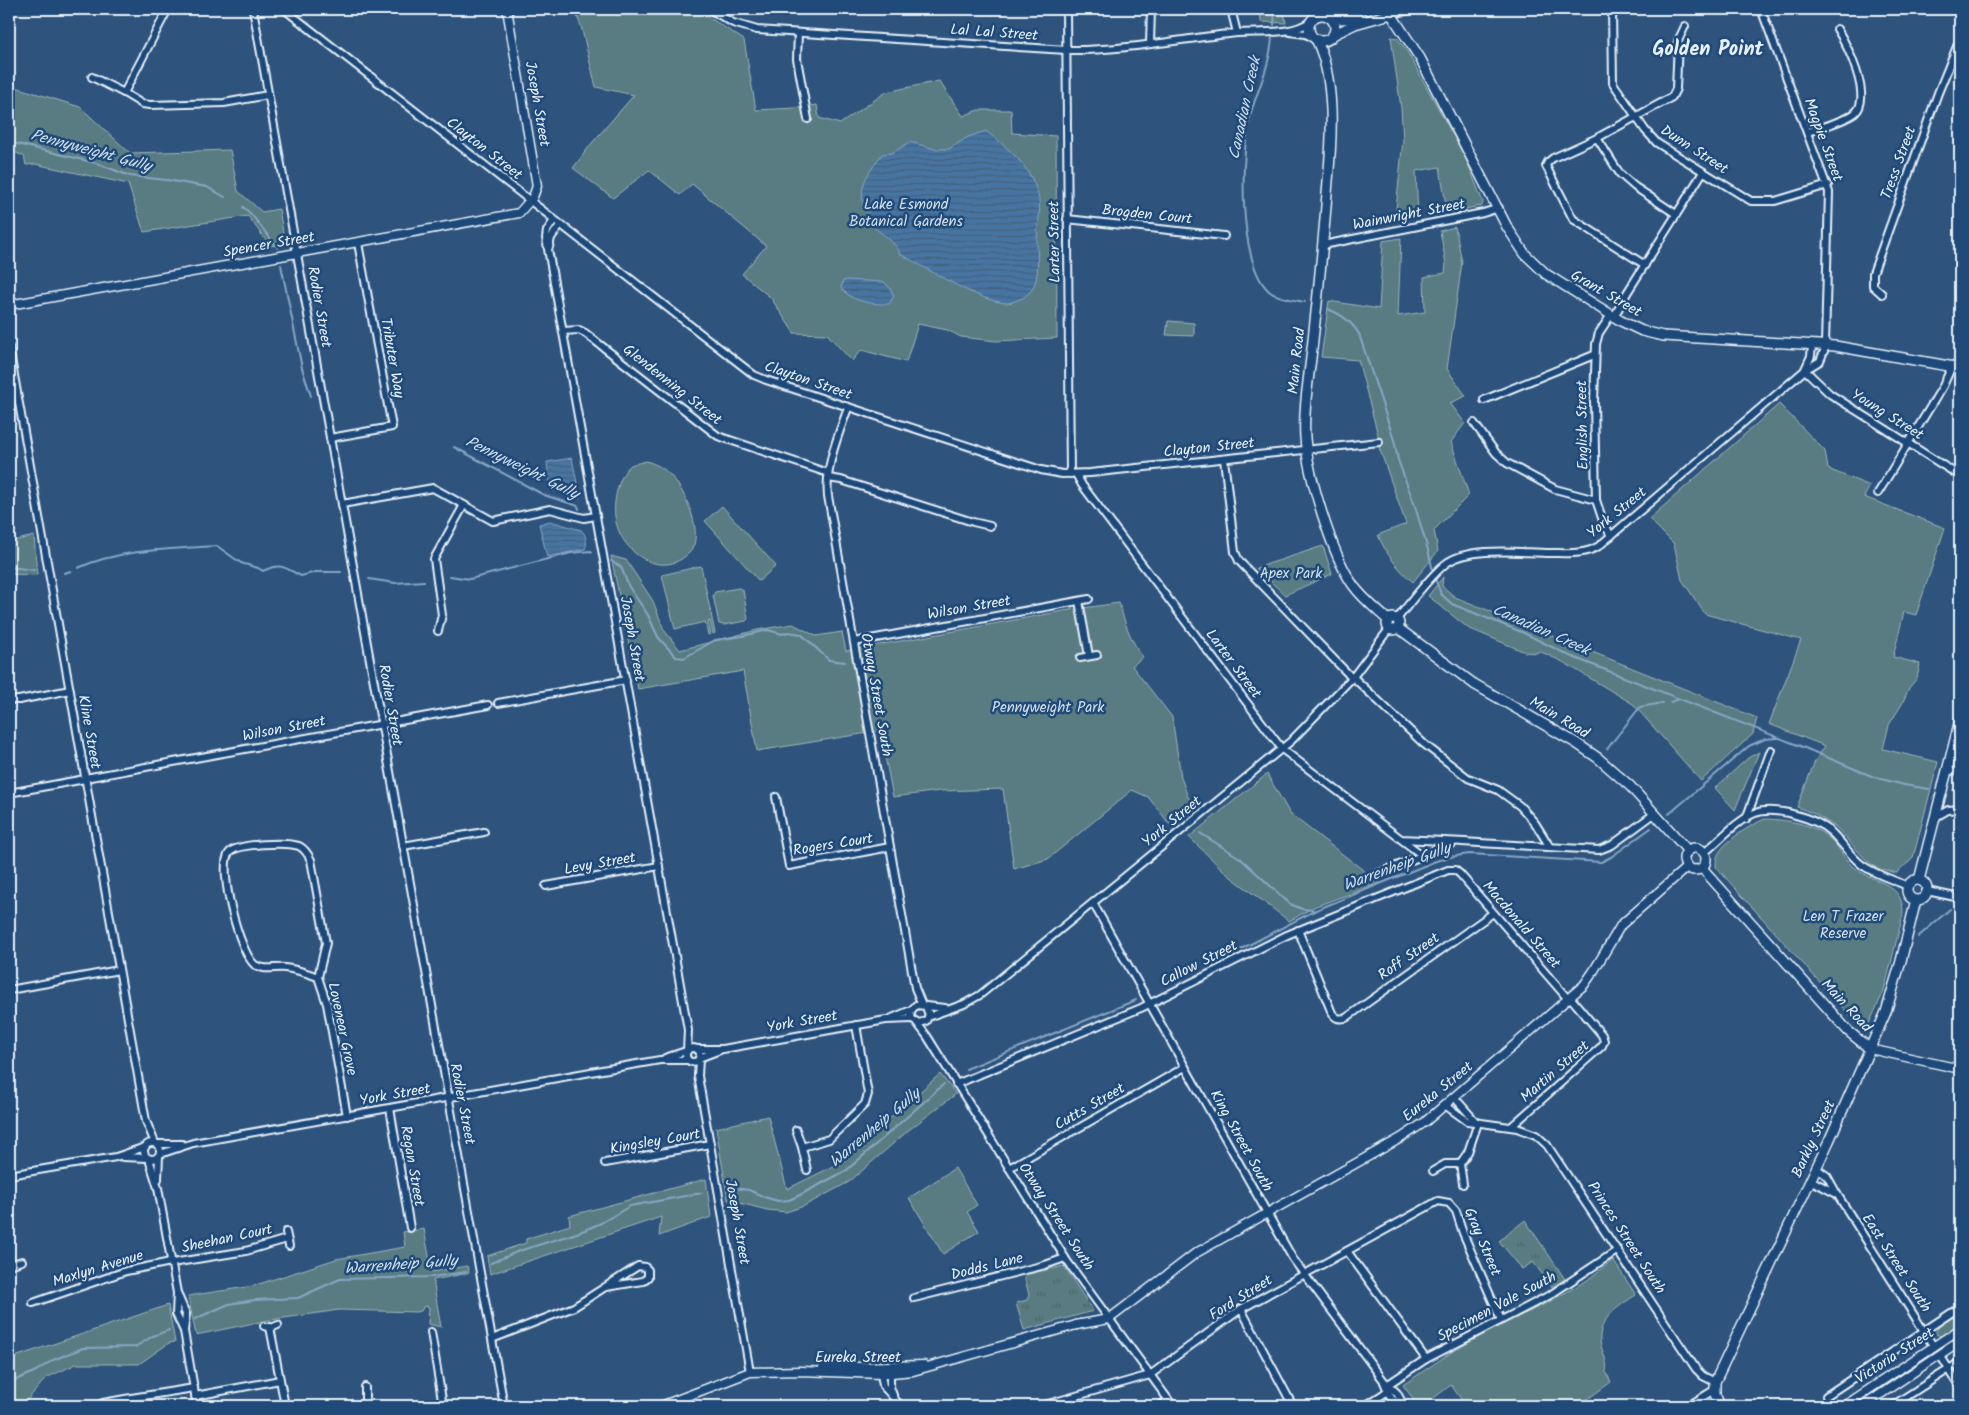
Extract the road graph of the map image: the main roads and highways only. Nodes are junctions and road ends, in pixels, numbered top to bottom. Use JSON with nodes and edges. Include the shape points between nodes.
{"nodes":[{"id":1,"x":1313,"y":9,"type":"edge"},
{"id":2,"x":1327,"y":14,"type":"edge"},
{"id":3,"x":1389,"y":15,"type":"junction"},
{"id":4,"x":1312,"y":20,"type":"junction"},
{"id":5,"x":1332,"y":35,"type":"junction"},
{"id":6,"x":1316,"y":39,"type":"junction"},
{"id":7,"x":1328,"y":82,"type":"junction"},
{"id":8,"x":1958,"y":367,"type":"edge"},
{"id":9,"x":1960,"y":720,"type":"edge"},
{"id":10,"x":1688,"y":851,"type":"junction"},
{"id":11,"x":1702,"y":868,"type":"junction"},
{"id":12,"x":1919,"y":880,"type":"junction"},
{"id":13,"x":1916,"y":900,"type":"junction"},
{"id":14,"x":1870,"y":1049,"type":"junction"},
{"id":15,"x":1720,"y":1406,"type":"edge"}],
"edges":[{"from":1,"to":4,"type":"main road"},
{"from":2,"to":3,"type":"main road","via":[[1344,19]]},
{"from":2,"to":4,"type":"main road"},
{"from":2,"to":5,"type":"main road","via":[[1334,23]]},
{"from":3,"to":5,"type":"main road","via":[[1355,24]]},
{"from":3,"to":8,"type":"main road","name":"Grant Street","via":[[1420,58],[1518,244],[1546,274],[1613,316],[1634,328],[1662,336],[1826,346]]},
{"from":4,"to":6,"type":"main road","via":[[1310,30]]},
{"from":5,"to":6,"type":"main road","via":[[1325,40]]},
{"from":5,"to":7,"type":"main road","name":"Main Road"},
{"from":6,"to":7,"type":"main road","name":"Main Road"},
{"from":7,"to":10,"type":"main road","name":"Main Road","via":[[1332,141],[1306,409],[1307,450],[1316,490],[1343,567],[1366,601],[1393,624],[1474,684],[1576,743],[1618,774]]},
{"from":9,"to":12,"type":"main road"},
{"from":10,"to":11,"type":"main road","via":[[1684,857],[1687,867],[1694,870]]},
{"from":10,"to":11,"type":"main road","via":[[1697,848],[1704,853],[1706,862]]},
{"from":11,"to":14,"type":"main road","name":"Main Road","via":[[1848,1030]]},
{"from":12,"to":13,"type":"main road","via":[[1927,891],[1923,898]]},
{"from":12,"to":13,"type":"main road","via":[[1912,881],[1906,889],[1908,896]]},
{"from":13,"to":14,"type":"main road","name":"Barkly Street","via":[[1892,995]]},
{"from":14,"to":15,"type":"main road","name":"Barkly Street","via":[[1715,1386]]}]}
